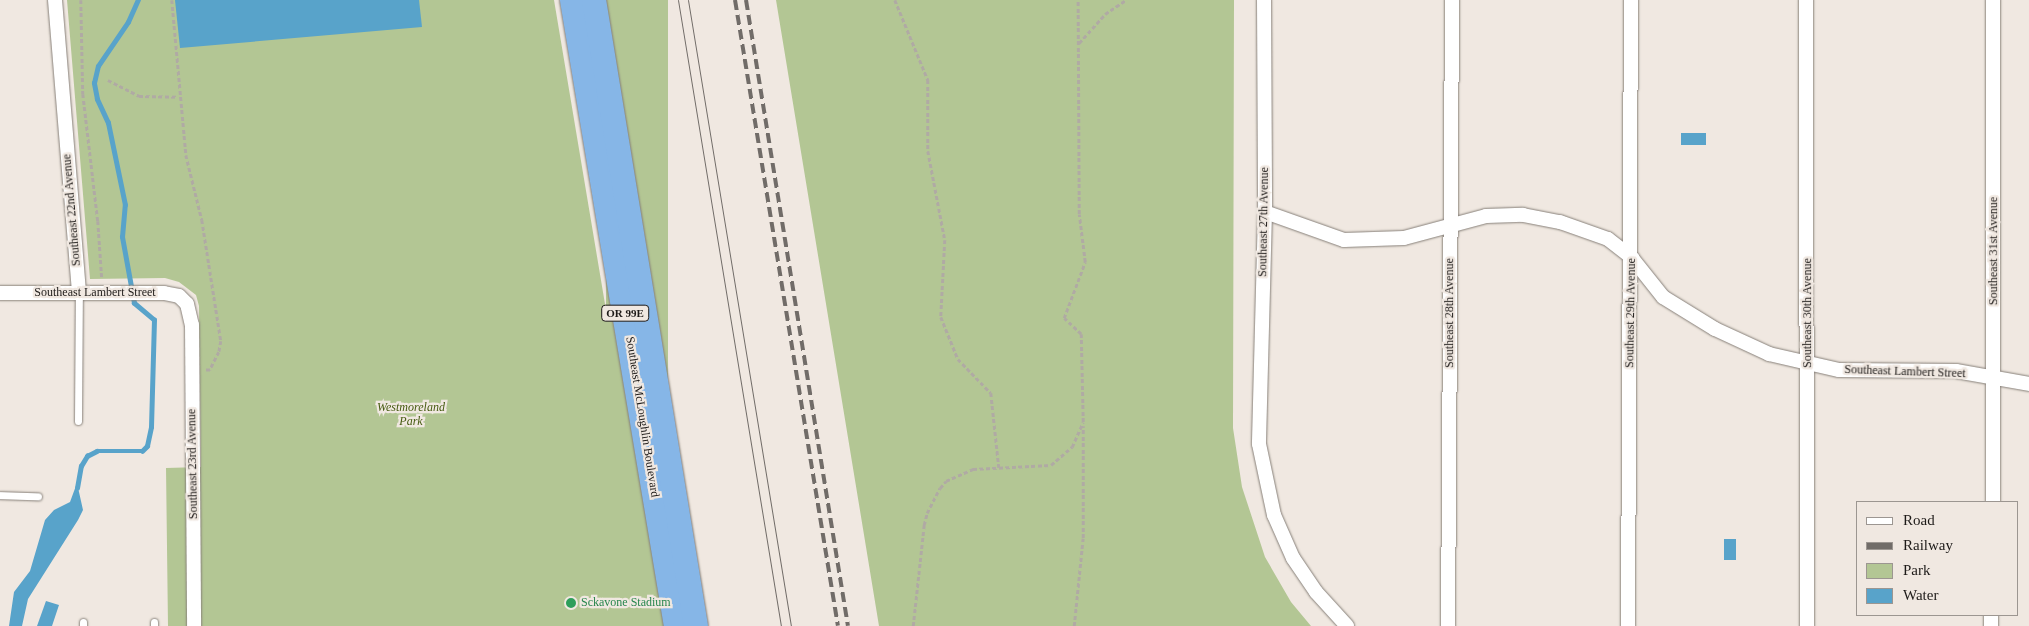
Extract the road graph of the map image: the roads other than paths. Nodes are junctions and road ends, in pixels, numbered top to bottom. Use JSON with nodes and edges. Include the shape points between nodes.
{"nodes":[{"id":1,"x":55,"y":0,"type":"edge"},
{"id":2,"x":572,"y":0,"type":"edge"},
{"id":3,"x":594,"y":0,"type":"edge"},
{"id":4,"x":1264,"y":0,"type":"edge"},
{"id":5,"x":1452,"y":0,"type":"edge"},
{"id":6,"x":1631,"y":0,"type":"edge"},
{"id":7,"x":1806,"y":0,"type":"edge"},
{"id":8,"x":1993,"y":0,"type":"edge"},
{"id":9,"x":1265,"y":212,"type":"junction"},
{"id":10,"x":1450,"y":225,"type":"junction"},
{"id":11,"x":1632,"y":258,"type":"junction"},
{"id":12,"x":0,"y":293,"type":"edge"},
{"id":13,"x":79,"y":293,"type":"junction"},
{"id":14,"x":187,"y":304,"type":"joint"},
{"id":15,"x":1809,"y":362,"type":"junction"},
{"id":16,"x":1994,"y":377,"type":"junction"},
{"id":17,"x":2029,"y":384,"type":"edge"},
{"id":18,"x":78,"y":421,"type":"dead end"},
{"id":19,"x":0,"y":495,"type":"edge"},
{"id":20,"x":38,"y":496,"type":"dead end"},
{"id":21,"x":1993,"y":501,"type":"edge"},
{"id":22,"x":194,"y":626,"type":"edge"},
{"id":23,"x":676,"y":626,"type":"edge"},
{"id":24,"x":696,"y":626,"type":"edge"},
{"id":25,"x":1348,"y":626,"type":"edge"},
{"id":26,"x":1448,"y":626,"type":"edge"},
{"id":27,"x":1628,"y":626,"type":"edge"},
{"id":28,"x":1807,"y":626,"type":"edge"}],
"edges":[{"from":1,"to":13,"type":"street","name":"Southeast 22nd Avenue"},
{"from":2,"to":23,"type":"highway","name":"Southeast McLoughlin Boulevard","number":"OR 99E"},
{"from":3,"to":24,"type":"highway","name":"Southeast McLoughlin Boulevard","number":"OR 99E"},
{"from":4,"to":9,"type":"street","name":"Southeast 27th Avenue"},
{"from":5,"to":10,"type":"street","name":"Southeast 28th Avenue"},
{"from":6,"to":11,"type":"street","name":"Southeast 29th Avenue"},
{"from":7,"to":15,"type":"street","name":"Southeast 30th Avenue"},
{"from":8,"to":16,"type":"street","name":"Southeast 31st Avenue"},
{"from":9,"to":10,"type":"street","name":"Southeast Lambert Street","via":[[1344,240],[1404,238]]},
{"from":9,"to":25,"type":"street","name":"Southeast 27th Avenue","via":[[1259,444],[1265,484],[1274,515],[1293,558],[1316,592]]},
{"from":10,"to":11,"type":"street","name":"Southeast Lambert Street","via":[[1486,216],[1523,214],[1560,222],[1608,239]]},
{"from":10,"to":26,"type":"street","name":"Southeast 28th Avenue"},
{"from":11,"to":15,"type":"street","name":"Southeast Lambert Street","via":[[1663,297],[1687,314],[1769,354]]},
{"from":11,"to":27,"type":"street","name":"Southeast 29th Avenue"},
{"from":12,"to":13,"type":"street","name":"Southeast Lambert Street"},
{"from":13,"to":14,"type":"street","name":"Southeast Lambert Street","via":[[172,294]]},
{"from":13,"to":18,"type":"lane","name":"Southeast 22nd Avenue"},
{"from":14,"to":22,"type":"street","name":"Southeast 23rd Avenue","via":[[192,325]]},
{"from":15,"to":16,"type":"street","name":"Southeast Lambert Street","via":[[1838,370],[1956,371]]},
{"from":15,"to":28,"type":"street","name":"Southeast 30th Avenue"},
{"from":16,"to":17,"type":"street","name":"Southeast Lambert Street"},
{"from":16,"to":21,"type":"street","name":"Southeast 31st Avenue"},
{"from":19,"to":20,"type":"lane"}]}
